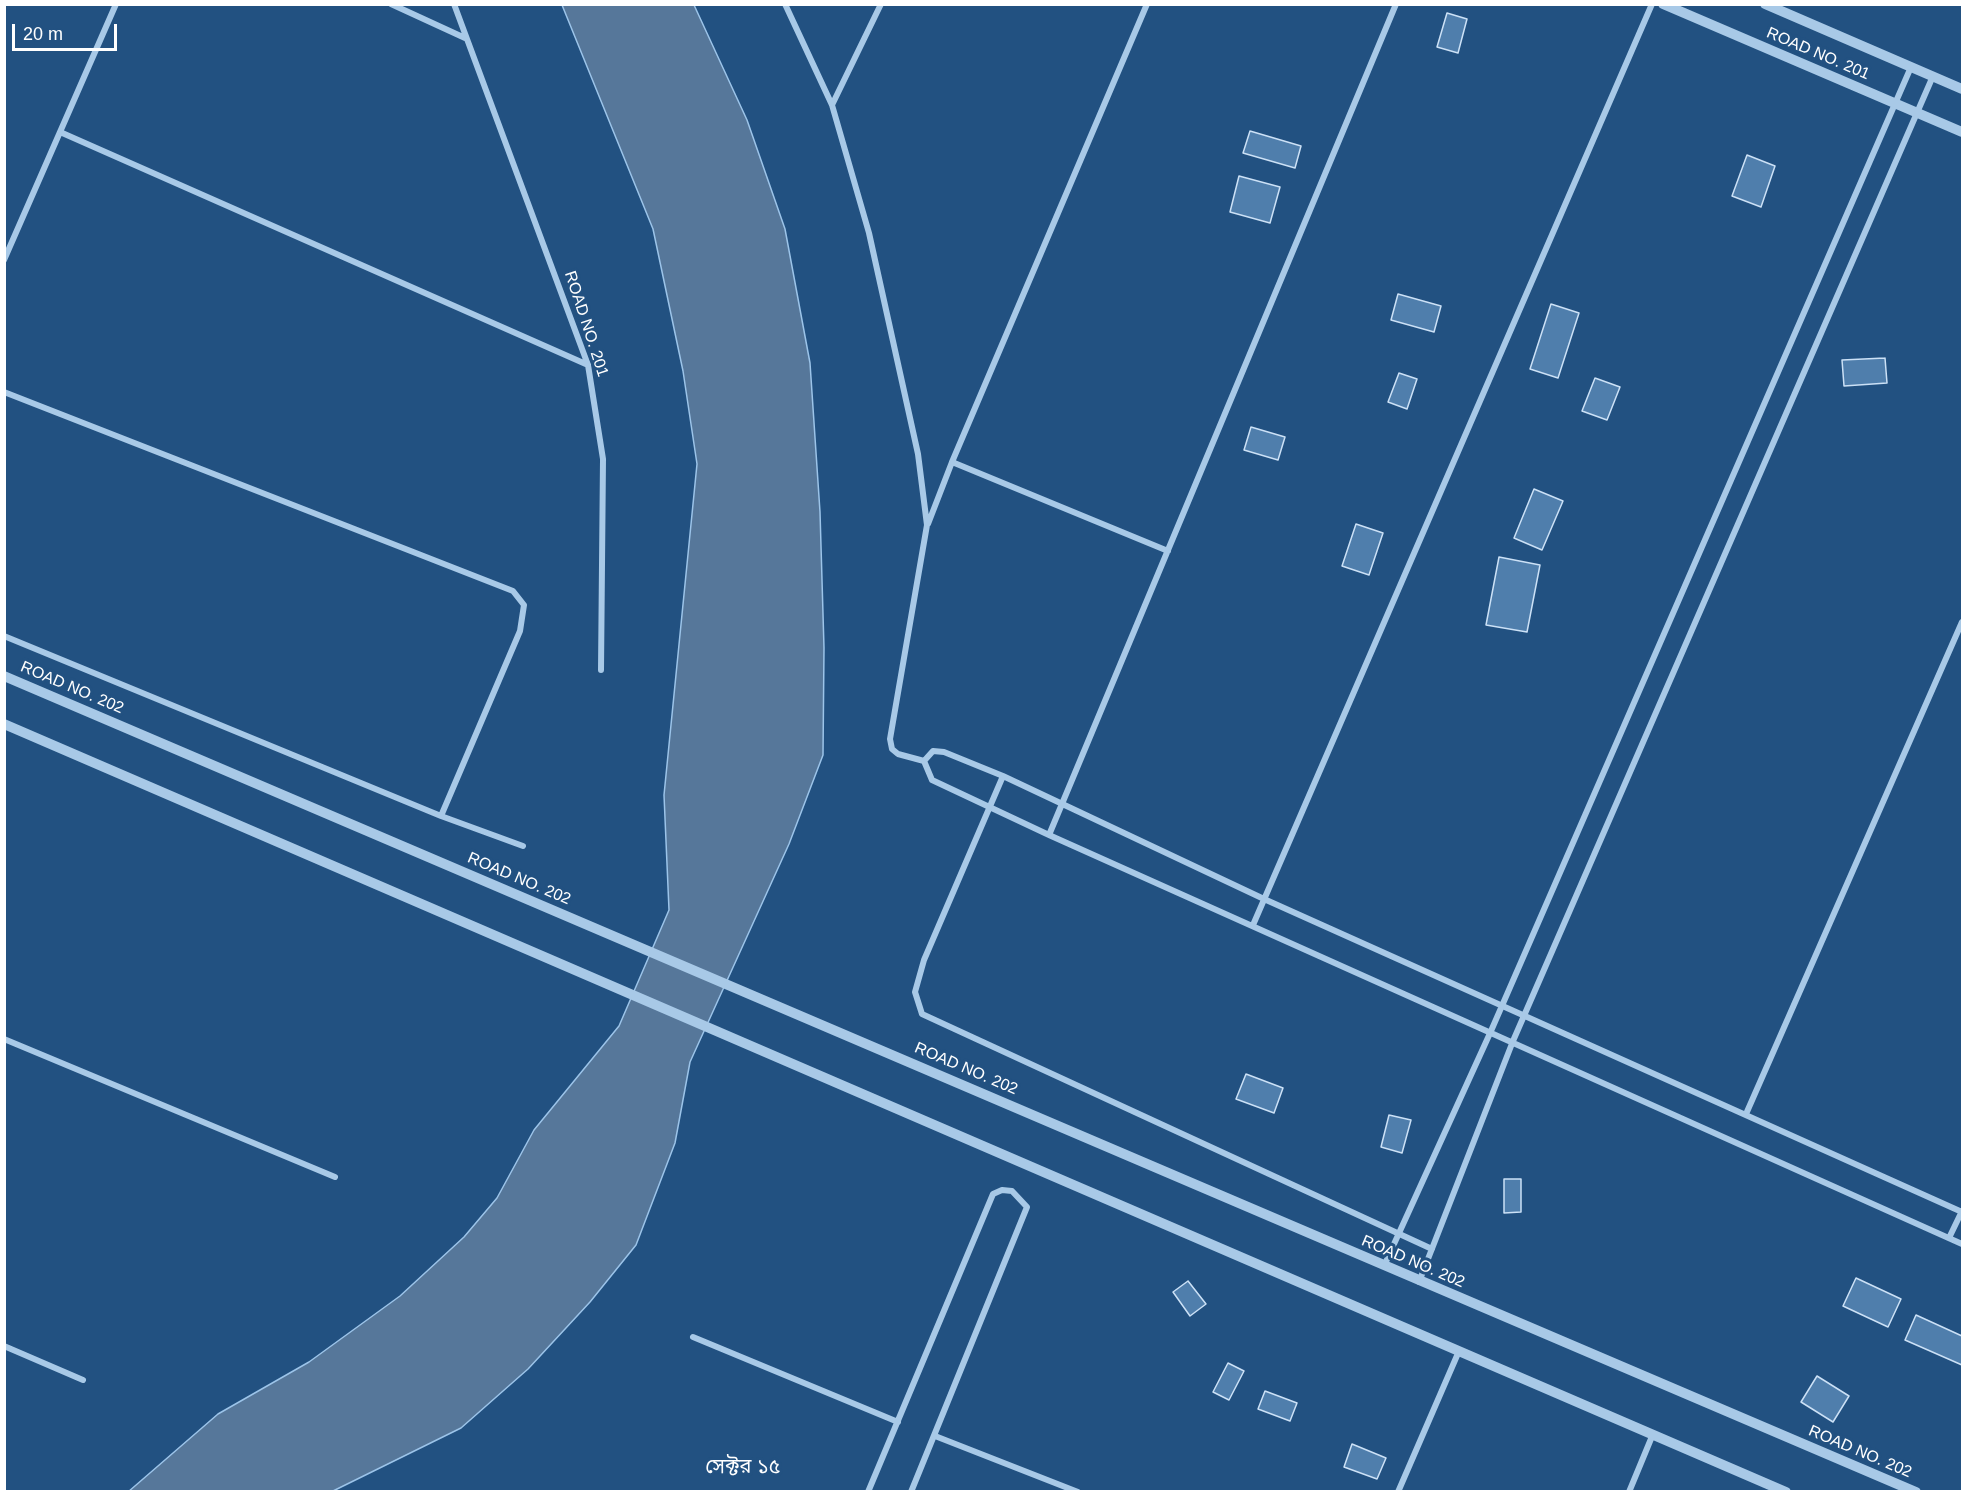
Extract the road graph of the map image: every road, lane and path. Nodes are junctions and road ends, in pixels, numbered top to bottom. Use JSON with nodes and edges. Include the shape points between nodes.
{"nodes":[{"id":1,"x":116,"y":4,"type":"edge"},
{"id":2,"x":391,"y":4,"type":"edge"},
{"id":3,"x":454,"y":4,"type":"edge"},
{"id":4,"x":785,"y":4,"type":"edge"},
{"id":5,"x":881,"y":4,"type":"edge"},
{"id":6,"x":1147,"y":4,"type":"edge"},
{"id":7,"x":1396,"y":4,"type":"edge"},
{"id":8,"x":1652,"y":4,"type":"edge"},
{"id":9,"x":1663,"y":4,"type":"edge"},
{"id":10,"x":1765,"y":4,"type":"edge"},
{"id":11,"x":465,"y":38,"type":"junction"},
{"id":12,"x":1911,"y":67,"type":"junction"},
{"id":13,"x":1933,"y":76,"type":"junction"},
{"id":14,"x":1962,"y":89,"type":"edge"},
{"id":15,"x":1896,"y":104,"type":"junction"},
{"id":16,"x":832,"y":105,"type":"junction"},
{"id":17,"x":1917,"y":113,"type":"junction"},
{"id":18,"x":60,"y":132,"type":"junction"},
{"id":19,"x":1962,"y":132,"type":"edge"},
{"id":20,"x":4,"y":260,"type":"edge"},
{"id":21,"x":588,"y":365,"type":"junction"},
{"id":22,"x":4,"y":392,"type":"edge"},
{"id":23,"x":952,"y":462,"type":"junction"},
{"id":24,"x":927,"y":525,"type":"junction"},
{"id":25,"x":1168,"y":550,"type":"junction"},
{"id":26,"x":1962,"y":622,"type":"edge"},
{"id":27,"x":4,"y":636,"type":"edge"},
{"id":28,"x":601,"y":670,"type":"dead end"},
{"id":29,"x":4,"y":676,"type":"edge"},
{"id":30,"x":4,"y":724,"type":"edge"},
{"id":31,"x":924,"y":761,"type":"junction"},
{"id":32,"x":1002,"y":776,"type":"junction"},
{"id":33,"x":1062,"y":805,"type":"junction"},
{"id":34,"x":991,"y":808,"type":"junction"},
{"id":35,"x":441,"y":816,"type":"junction"},
{"id":36,"x":1049,"y":835,"type":"junction"},
{"id":37,"x":523,"y":846,"type":"dead end"},
{"id":38,"x":1264,"y":899,"type":"junction"},
{"id":39,"x":1252,"y":925,"type":"junction"},
{"id":40,"x":1503,"y":1005,"type":"junction"},
{"id":41,"x":1524,"y":1015,"type":"junction"},
{"id":42,"x":1491,"y":1031,"type":"junction"},
{"id":43,"x":4,"y":1039,"type":"edge"},
{"id":44,"x":1513,"y":1041,"type":"junction"},
{"id":45,"x":1746,"y":1114,"type":"junction"},
{"id":46,"x":335,"y":1177,"type":"dead end"},
{"id":47,"x":1962,"y":1211,"type":"edge"},
{"id":48,"x":1399,"y":1234,"type":"junction"},
{"id":49,"x":1949,"y":1238,"type":"junction"},
{"id":50,"x":1962,"y":1244,"type":"edge"},
{"id":51,"x":1432,"y":1249,"type":"junction"},
{"id":52,"x":1384,"y":1266,"type":"junction"},
{"id":53,"x":1419,"y":1282,"type":"junction"},
{"id":54,"x":693,"y":1337,"type":"dead end"},
{"id":55,"x":4,"y":1346,"type":"edge"},
{"id":56,"x":1459,"y":1351,"type":"junction"},
{"id":57,"x":84,"y":1380,"type":"dead end"},
{"id":58,"x":898,"y":1422,"type":"junction"},
{"id":59,"x":1653,"y":1434,"type":"junction"},
{"id":60,"x":935,"y":1436,"type":"junction"},
{"id":61,"x":868,"y":1491,"type":"edge"},
{"id":62,"x":911,"y":1491,"type":"edge"},
{"id":63,"x":1078,"y":1491,"type":"edge"},
{"id":64,"x":1398,"y":1491,"type":"edge"},
{"id":65,"x":1629,"y":1491,"type":"edge"},
{"id":66,"x":1786,"y":1491,"type":"edge"},
{"id":67,"x":1916,"y":1491,"type":"edge"}],
"edges":[{"from":1,"to":18,"type":"street"},
{"from":2,"to":11,"type":"street"},
{"from":3,"to":11,"type":"street","name":"ROAD NO. 201"},
{"from":4,"to":16,"type":"street"},
{"from":5,"to":16,"type":"street"},
{"from":6,"to":23,"type":"street"},
{"from":7,"to":25,"type":"street"},
{"from":8,"to":38,"type":"street"},
{"from":9,"to":15,"type":"street","name":"ROAD NO. 201"},
{"from":10,"to":12,"type":"street","name":"ROAD NO. 201"},
{"from":11,"to":21,"type":"street","name":"ROAD NO. 201"},
{"from":12,"to":13,"type":"street","name":"ROAD NO. 201"},
{"from":12,"to":15,"type":"street"},
{"from":13,"to":14,"type":"street","name":"ROAD NO. 201"},
{"from":13,"to":17,"type":"street"},
{"from":15,"to":17,"type":"street","name":"ROAD NO. 201"},
{"from":15,"to":40,"type":"street"},
{"from":16,"to":24,"type":"street","via":[[869,233],[918,454]]},
{"from":17,"to":19,"type":"street","name":"ROAD NO. 201"},
{"from":17,"to":41,"type":"street"},
{"from":18,"to":20,"type":"street"},
{"from":18,"to":21,"type":"street"},
{"from":21,"to":28,"type":"street","name":"ROAD NO. 201","via":[[603,459]]},
{"from":22,"to":35,"type":"street","via":[[513,591],[524,605],[520,631]]},
{"from":23,"to":24,"type":"street"},
{"from":23,"to":25,"type":"street"},
{"from":24,"to":31,"type":"street","via":[[890,739],[898,754]]},
{"from":25,"to":33,"type":"street"},
{"from":26,"to":45,"type":"street"},
{"from":27,"to":35,"type":"street"},
{"from":29,"to":52,"type":"street","name":"ROAD NO. 202"},
{"from":30,"to":56,"type":"street"},
{"from":31,"to":32,"type":"street","via":[[933,751],[944,752]]},
{"from":31,"to":34,"type":"street","via":[[932,780]]},
{"from":32,"to":33,"type":"street"},
{"from":32,"to":34,"type":"street"},
{"from":33,"to":36,"type":"street"},
{"from":33,"to":38,"type":"street"},
{"from":34,"to":36,"type":"street"},
{"from":34,"to":48,"type":"street","via":[[924,960],[915,993],[922,1014]]},
{"from":35,"to":37,"type":"street"},
{"from":36,"to":39,"type":"street"},
{"from":38,"to":39,"type":"street"},
{"from":38,"to":40,"type":"street"},
{"from":39,"to":42,"type":"street"},
{"from":40,"to":41,"type":"street"},
{"from":40,"to":42,"type":"street"},
{"from":41,"to":44,"type":"street"},
{"from":41,"to":45,"type":"street"},
{"from":42,"to":44,"type":"street"},
{"from":42,"to":48,"type":"street"},
{"from":43,"to":46,"type":"street"},
{"from":44,"to":49,"type":"street"},
{"from":44,"to":51,"type":"street"},
{"from":45,"to":47,"type":"street"},
{"from":47,"to":49,"type":"street"},
{"from":48,"to":51,"type":"street"},
{"from":48,"to":52,"type":"street"},
{"from":49,"to":50,"type":"street"},
{"from":51,"to":53,"type":"street"},
{"from":52,"to":53,"type":"street","name":"ROAD NO. 202"},
{"from":53,"to":67,"type":"street","name":"ROAD NO. 202"},
{"from":54,"to":58,"type":"street"},
{"from":55,"to":57,"type":"street"},
{"from":56,"to":59,"type":"street"},
{"from":56,"to":64,"type":"street"},
{"from":58,"to":60,"type":"street","via":[[993,1194],[1012,1191],[1027,1207]]},
{"from":58,"to":61,"type":"street"},
{"from":59,"to":65,"type":"street"},
{"from":59,"to":66,"type":"street"},
{"from":60,"to":62,"type":"street"},
{"from":60,"to":63,"type":"street"}]}
